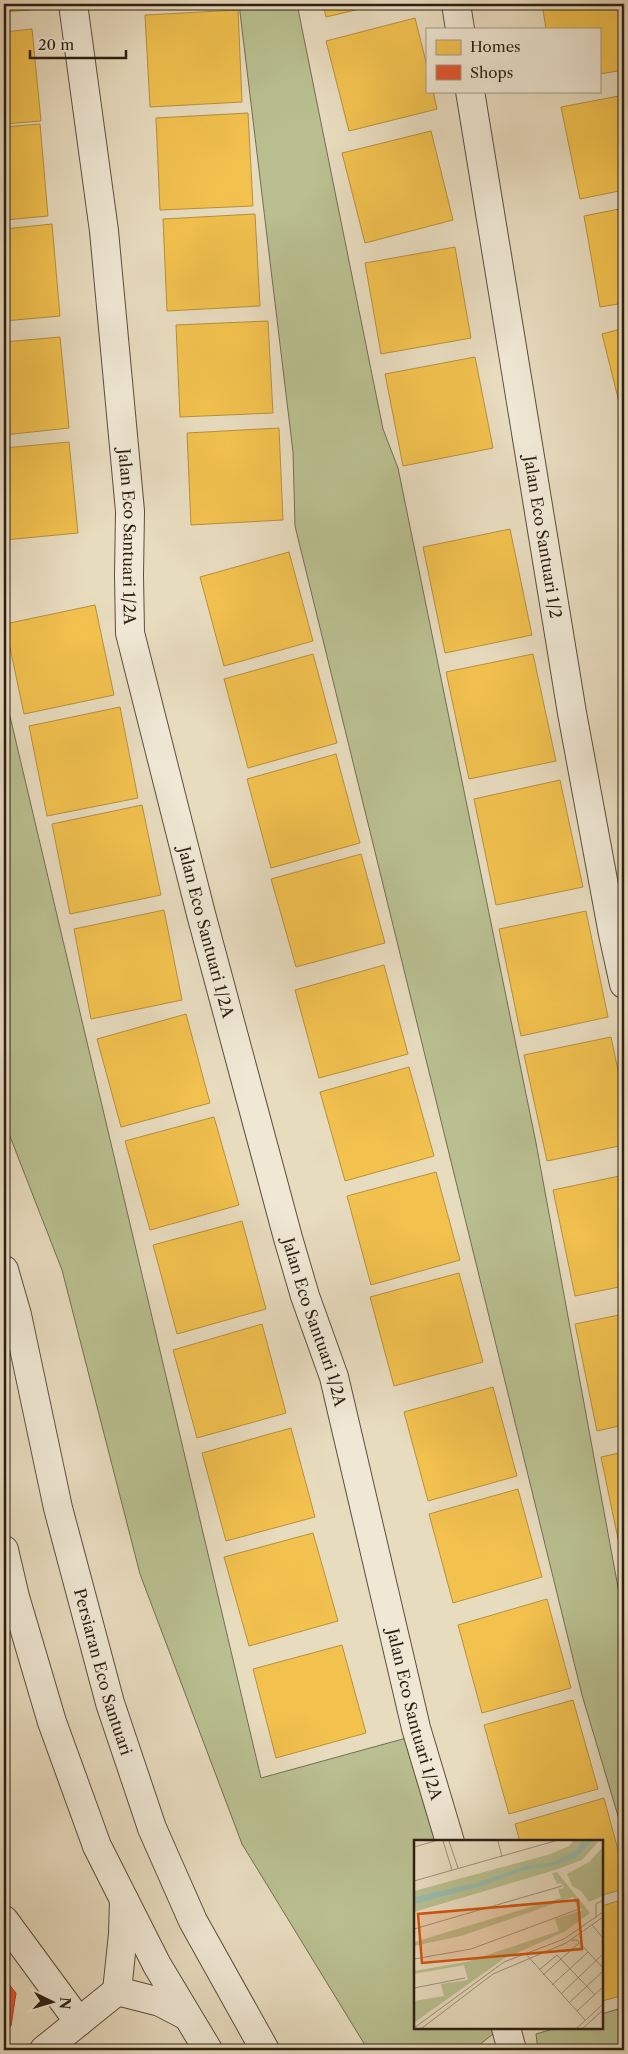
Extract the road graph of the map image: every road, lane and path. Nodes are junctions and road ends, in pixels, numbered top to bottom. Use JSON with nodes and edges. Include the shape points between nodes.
{"nodes":[{"id":1,"x":74,"y":4,"type":"edge"},
{"id":2,"x":456,"y":4,"type":"edge"},
{"id":3,"x":460,"y":28,"type":"edge"},
{"id":4,"x":470,"y":92,"type":"edge"},
{"id":5,"x":624,"y":984,"type":"edge"},
{"id":6,"x":4,"y":1270,"type":"edge"},
{"id":7,"x":10,"y":1318,"type":"edge"},
{"id":8,"x":4,"y":1550,"type":"edge"},
{"id":9,"x":449,"y":1840,"type":"edge"},
{"id":10,"x":124,"y":1900,"type":"junction"},
{"id":11,"x":4,"y":1920,"type":"edge"},
{"id":12,"x":117,"y":1991,"type":"junction"},
{"id":13,"x":188,"y":2016,"type":"junction"},
{"id":14,"x":79,"y":2022,"type":"junction"},
{"id":15,"x":506,"y":2029,"type":"edge"},
{"id":16,"x":44,"y":2050,"type":"edge"},
{"id":17,"x":208,"y":2050,"type":"edge"},
{"id":18,"x":265,"y":2050,"type":"edge"},
{"id":19,"x":512,"y":2050,"type":"edge"}],
"edges":[{"from":1,"to":9,"type":"street","name":"Jalan Eco Santuari 1/2A","via":[[104,231],[130,511],[130,633],[285,1228],[334,1377],[416,1728]]},
{"from":2,"to":3,"type":"street"},
{"from":4,"to":5,"type":"street","name":"Jalan Eco Santuari 1/2","via":[[572,712]]},
{"from":6,"to":7,"type":"street","name":"Persiaran Eco Santuari"},
{"from":7,"to":18,"type":"street","name":"Persiaran Eco Santuari","via":[[110,1704],[152,1828],[193,1921]]},
{"from":8,"to":10,"type":"street","via":[[52,1722],[97,1846]]},
{"from":10,"to":12,"type":"street"},
{"from":10,"to":13,"type":"street","via":[[157,1965]]},
{"from":11,"to":14,"type":"street"},
{"from":12,"to":13,"type":"street","via":[[160,2002]]},
{"from":12,"to":14,"type":"street"},
{"from":13,"to":17,"type":"street"},
{"from":14,"to":16,"type":"street"},
{"from":15,"to":19,"type":"street"}]}
